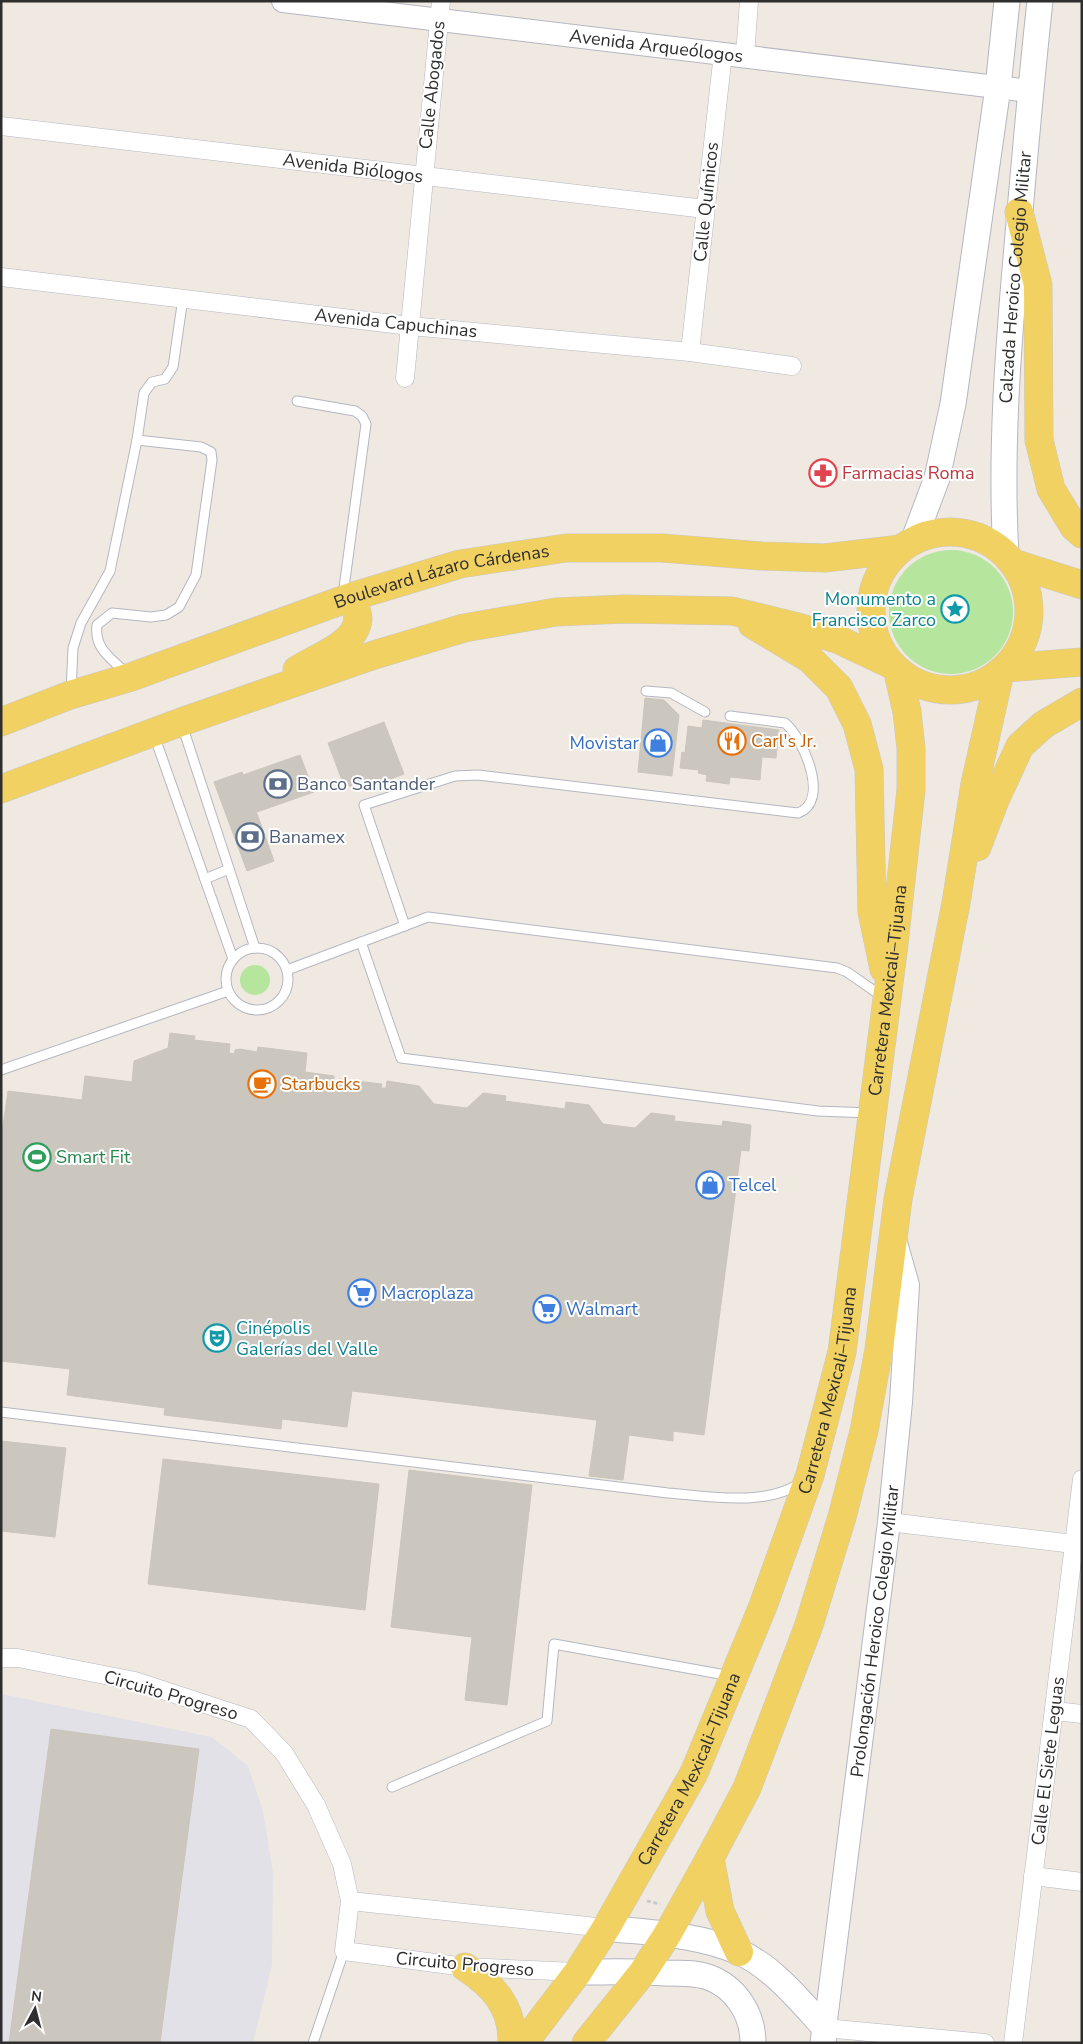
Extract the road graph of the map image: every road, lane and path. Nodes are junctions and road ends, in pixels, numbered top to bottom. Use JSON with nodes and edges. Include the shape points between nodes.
{"nodes":[{"id":1,"x":283,"y":1,"type":"edge"},
{"id":2,"x":749,"y":1,"type":"edge"},
{"id":3,"x":1007,"y":1,"type":"edge"},
{"id":4,"x":1040,"y":1,"type":"edge"},
{"id":5,"x":440,"y":10,"type":"edge"},
{"id":6,"x":734,"y":54,"type":"junction"},
{"id":7,"x":998,"y":87,"type":"junction"},
{"id":8,"x":1030,"y":91,"type":"junction"},
{"id":9,"x":1,"y":126,"type":"edge"},
{"id":10,"x":423,"y":176,"type":"junction"},
{"id":11,"x":705,"y":209,"type":"junction"},
{"id":12,"x":1020,"y":212,"type":"junction"},
{"id":13,"x":1,"y":276,"type":"edge"},
{"id":14,"x":183,"y":298,"type":"junction"},
{"id":15,"x":410,"y":326,"type":"junction"},
{"id":16,"x":690,"y":352,"type":"junction"},
{"id":17,"x":792,"y":366,"type":"dead end"},
{"id":18,"x":405,"y":378,"type":"dead end"},
{"id":19,"x":297,"y":401,"type":"dead end"},
{"id":20,"x":137,"y":440,"type":"junction"},
{"id":21,"x":1082,"y":534,"type":"edge"},
{"id":22,"x":907,"y":546,"type":"junction"},
{"id":23,"x":1010,"y":560,"type":"junction"},
{"id":24,"x":1082,"y":585,"type":"edge"},
{"id":25,"x":347,"y":598,"type":"junction"},
{"id":26,"x":732,"y":611,"type":"junction"},
{"id":27,"x":1082,"y":662,"type":"edge"},
{"id":28,"x":894,"y":668,"type":"junction"},
{"id":29,"x":1003,"y":670,"type":"junction"},
{"id":30,"x":131,"y":678,"type":"junction"},
{"id":31,"x":277,"y":690,"type":"junction"},
{"id":32,"x":646,"y":690,"type":"dead end"},
{"id":33,"x":70,"y":696,"type":"junction"},
{"id":34,"x":1082,"y":702,"type":"edge"},
{"id":35,"x":705,"y":712,"type":"dead end"},
{"id":36,"x":730,"y":716,"type":"dead end"},
{"id":37,"x":1,"y":722,"type":"edge"},
{"id":38,"x":181,"y":722,"type":"junction"},
{"id":39,"x":153,"y":733,"type":"junction"},
{"id":40,"x":1,"y":788,"type":"edge"},
{"id":41,"x":229,"y":869,"type":"junction"},
{"id":42,"x":205,"y":879,"type":"junction"},
{"id":43,"x":956,"y":902,"type":"junction"},
{"id":44,"x":405,"y":926,"type":"junction"},
{"id":45,"x":362,"y":942,"type":"junction"},
{"id":46,"x":255,"y":948,"type":"junction"},
{"id":47,"x":233,"y":959,"type":"junction"},
{"id":48,"x":286,"y":970,"type":"junction"},
{"id":49,"x":228,"y":992,"type":"junction"},
{"id":50,"x":888,"y":994,"type":"junction"},
{"id":51,"x":1,"y":1070,"type":"edge"},
{"id":52,"x":874,"y":1113,"type":"junction"},
{"id":53,"x":898,"y":1199,"type":"junction"},
{"id":54,"x":893,"y":1234,"type":"junction"},
{"id":55,"x":1,"y":1412,"type":"edge"},
{"id":56,"x":810,"y":1476,"type":"junction"},
{"id":57,"x":1082,"y":1479,"type":"edge"},
{"id":58,"x":889,"y":1522,"type":"junction"},
{"id":59,"x":1078,"y":1544,"type":"edge"},
{"id":60,"x":1,"y":1658,"type":"edge"},
{"id":61,"x":734,"y":1677,"type":"junction"},
{"id":62,"x":1055,"y":1711,"type":"junction"},
{"id":63,"x":1082,"y":1714,"type":"edge"},
{"id":64,"x":392,"y":1787,"type":"dead end"},
{"id":65,"x":710,"y":1858,"type":"junction"},
{"id":66,"x":1033,"y":1876,"type":"junction"},
{"id":67,"x":1082,"y":1882,"type":"edge"},
{"id":68,"x":624,"y":1896,"type":"junction"},
{"id":69,"x":350,"y":1901,"type":"junction"},
{"id":70,"x":682,"y":1909,"type":"junction"},
{"id":71,"x":606,"y":1928,"type":"junction"},
{"id":72,"x":667,"y":1934,"type":"junction"},
{"id":73,"x":344,"y":1951,"type":"junction"},
{"id":74,"x":739,"y":1952,"type":"junction"},
{"id":75,"x":465,"y":1967,"type":"junction"},
{"id":76,"x":578,"y":1972,"type":"junction"},
{"id":77,"x":643,"y":1972,"type":"junction"},
{"id":78,"x":824,"y":2036,"type":"edge"},
{"id":79,"x":313,"y":2043,"type":"edge"},
{"id":80,"x":512,"y":2043,"type":"edge"},
{"id":81,"x":524,"y":2043,"type":"edge"},
{"id":82,"x":586,"y":2043,"type":"edge"},
{"id":83,"x":753,"y":2043,"type":"edge"},
{"id":84,"x":985,"y":2043,"type":"edge"},
{"id":85,"x":1013,"y":2043,"type":"edge"}],
"edges":[{"from":1,"to":5,"type":"street","name":"Avenida Arqueólogos"},
{"from":2,"to":6,"type":"street","name":"Calle Químicos"},
{"from":3,"to":7,"type":"main road","name":"Calzada Heroico Colegio Militar"},
{"from":4,"to":8,"type":"main road","name":"Calzada Heroico Colegio Militar"},
{"from":5,"to":6,"type":"street","name":"Avenida Arqueólogos"},
{"from":5,"to":10,"type":"street","name":"Calle Abogados"},
{"from":6,"to":7,"type":"street","name":"Avenida Arqueólogos"},
{"from":6,"to":11,"type":"street","name":"Calle Químicos"},
{"from":7,"to":8,"type":"street","name":"Avenida Arqueólogos"},
{"from":7,"to":22,"type":"main road","name":"Calzada Heroico Colegio Militar","via":[[953,404],[937,478]]},
{"from":8,"to":12,"type":"main road","name":"Calzada Heroico Colegio Militar"},
{"from":9,"to":10,"type":"street","name":"Avenida Biólogos"},
{"from":10,"to":11,"type":"street","name":"Avenida Biólogos"},
{"from":10,"to":15,"type":"street","name":"Calle Abogados"},
{"from":11,"to":16,"type":"street","name":"Calle Químicos"},
{"from":12,"to":21,"type":"main road","via":[[1038,285],[1039,440],[1051,489],[1074,528]]},
{"from":12,"to":23,"type":"main road","name":"Calzada Heroico Colegio Militar","via":[[1004,421],[1003,498]]},
{"from":13,"to":14,"type":"street","name":"Avenida Capuchinas"},
{"from":14,"to":15,"type":"street","name":"Avenida Capuchinas"},
{"from":14,"to":20,"type":"lane","via":[[173,366],[165,379],[152,382],[144,393]]},
{"from":15,"to":16,"type":"street","name":"Avenida Capuchinas"},
{"from":15,"to":18,"type":"street","name":"Calle Abogados"},
{"from":16,"to":17,"type":"street","name":"Avenida Capuchinas"},
{"from":19,"to":25,"type":"lane","via":[[355,411],[366,424]]},
{"from":20,"to":30,"type":"lane","via":[[201,447],[211,452],[212,460],[196,576],[179,607],[166,615],[152,617],[112,613],[97,625],[96,636],[102,650]]},
{"from":20,"to":33,"type":"lane","via":[[110,571],[81,623],[73,648]]},
{"from":22,"to":23,"type":"main road","via":[[932,535],[958,534],[990,544]]},
{"from":22,"to":25,"type":"main road","name":"Boulevard Lázaro Cárdenas","via":[[825,558],[662,548],[566,548],[460,564]]},
{"from":22,"to":28,"type":"main road","via":[[888,563],[872,596],[874,633]]},
{"from":23,"to":24,"type":"main road"},
{"from":23,"to":29,"type":"main road","via":[[1024,582],[1029,603],[1028,625],[1022,646]]},
{"from":25,"to":30,"type":"main road","name":"Boulevard Lázaro Cárdenas"},
{"from":25,"to":31,"type":"main road","via":[[358,620],[353,635],[300,668]]},
{"from":26,"to":28,"type":"main road","via":[[836,638]]},
{"from":26,"to":31,"type":"main road","via":[[625,609],[556,612],[464,628],[374,655]]},
{"from":26,"to":50,"type":"main road","via":[[810,659],[840,688],[857,724],[869,769],[872,912]]},
{"from":27,"to":29,"type":"main road"},
{"from":28,"to":29,"type":"main road","via":[[918,684],[939,690],[961,689],[982,683]]},
{"from":28,"to":50,"type":"main road","name":"Carretera Mexicali–Tijuana","via":[[907,712],[911,790]]},
{"from":29,"to":43,"type":"main road","via":[[975,784]]},
{"from":30,"to":33,"type":"main road","name":"Boulevard Lázaro Cárdenas"},
{"from":31,"to":38,"type":"main road"},
{"from":32,"to":35,"type":"lane","via":[[671,693]]},
{"from":33,"to":37,"type":"main road","name":"Boulevard Lázaro Cárdenas"},
{"from":34,"to":43,"type":"main road","via":[[1043,724],[1020,746],[995,800]]},
{"from":36,"to":44,"type":"lane","via":[[785,722],[788,725],[808,756],[812,773],[813,791],[806,810],[798,813],[478,775],[455,776],[364,805]]},
{"from":38,"to":39,"type":"main road"},
{"from":38,"to":41,"type":"lane"},
{"from":39,"to":40,"type":"main road"},
{"from":39,"to":42,"type":"lane"},
{"from":41,"to":42,"type":"lane"},
{"from":41,"to":46,"type":"lane"},
{"from":42,"to":47,"type":"lane"},
{"from":43,"to":53,"type":"main road","name":"Carretera Mexicali–Tijuana"},
{"from":44,"to":45,"type":"lane"},
{"from":44,"to":50,"type":"lane","via":[[428,917],[837,968]]},
{"from":45,"to":48,"type":"lane"},
{"from":45,"to":52,"type":"lane","via":[[401,1058],[842,1114]]},
{"from":46,"to":47,"type":"lane","via":[[239,953]]},
{"from":46,"to":48,"type":"lane","via":[[274,953]]},
{"from":47,"to":49,"type":"lane","via":[[226,975]]},
{"from":48,"to":49,"type":"lane","via":[[287,985],[280,999],[263,1010],[242,1007]]},
{"from":49,"to":51,"type":"lane"},
{"from":50,"to":52,"type":"main road","name":"Carretera Mexicali–Tijuana"},
{"from":52,"to":53,"type":"main road","via":[[885,1115],[894,1124]]},
{"from":52,"to":56,"type":"main road","name":"Carretera Mexicali–Tijuana","via":[[842,1352]]},
{"from":53,"to":54,"type":"main road","name":"Carretera Mexicali–Tijuana"},
{"from":54,"to":58,"type":"street","name":"Prolongación Heroico Colegio Militar","via":[[908,1285]]},
{"from":54,"to":65,"type":"main road","name":"Carretera Mexicali–Tijuana","via":[[879,1349],[864,1431],[842,1517],[809,1626],[768,1734],[747,1788]]},
{"from":55,"to":56,"type":"lane","via":[[702,1496],[762,1497],[788,1491]]},
{"from":56,"to":61,"type":"main road","name":"Carretera Mexicali–Tijuana"},
{"from":57,"to":59,"type":"street","name":"Calle El Siete Leguas"},
{"from":58,"to":59,"type":"street"},
{"from":58,"to":78,"type":"street","name":"Prolongación Heroico Colegio Militar"},
{"from":59,"to":62,"type":"street","name":"Calle El Siete Leguas"},
{"from":60,"to":69,"type":"street","name":"Circuito Progreso","via":[[18,1658],[135,1681],[251,1719],[284,1753],[316,1805],[342,1864]]},
{"from":61,"to":64,"type":"lane","via":[[554,1644],[547,1721]]},
{"from":61,"to":68,"type":"main road","name":"Carretera Mexicali–Tijuana","via":[[694,1773]]},
{"from":62,"to":63,"type":"street"},
{"from":62,"to":66,"type":"street","name":"Calle El Siete Leguas"},
{"from":65,"to":70,"type":"main road","name":"Carretera Mexicali–Tijuana"},
{"from":65,"to":74,"type":"main road","via":[[720,1911]]},
{"from":66,"to":67,"type":"street"},
{"from":66,"to":85,"type":"street","name":"Calle El Siete Leguas"},
{"from":68,"to":70,"type":"path"},
{"from":68,"to":71,"type":"main road","name":"Carretera Mexicali–Tijuana"},
{"from":69,"to":71,"type":"street"},
{"from":69,"to":73,"type":"street","name":"Circuito Progreso"},
{"from":70,"to":72,"type":"main road","name":"Carretera Mexicali–Tijuana"},
{"from":71,"to":72,"type":"main road"},
{"from":71,"to":76,"type":"main road","name":"Carretera Mexicali–Tijuana"},
{"from":72,"to":74,"type":"main road"},
{"from":72,"to":77,"type":"main road","name":"Carretera Mexicali–Tijuana"},
{"from":73,"to":75,"type":"street","name":"Circuito Progreso"},
{"from":73,"to":79,"type":"lane"},
{"from":74,"to":78,"type":"main road","via":[[764,1968],[797,1998]]},
{"from":75,"to":76,"type":"street","name":"Circuito Progreso"},
{"from":75,"to":80,"type":"main road","via":[[484,1979],[499,1996],[508,2014]]},
{"from":76,"to":77,"type":"main road"},
{"from":76,"to":81,"type":"main road","name":"Carretera Mexicali–Tijuana"},
{"from":77,"to":82,"type":"main road","name":"Carretera Mexicali–Tijuana"},
{"from":77,"to":83,"type":"main road","via":[[708,1977],[724,1985],[739,1998],[747,2014]]},
{"from":78,"to":84,"type":"street"}]}
